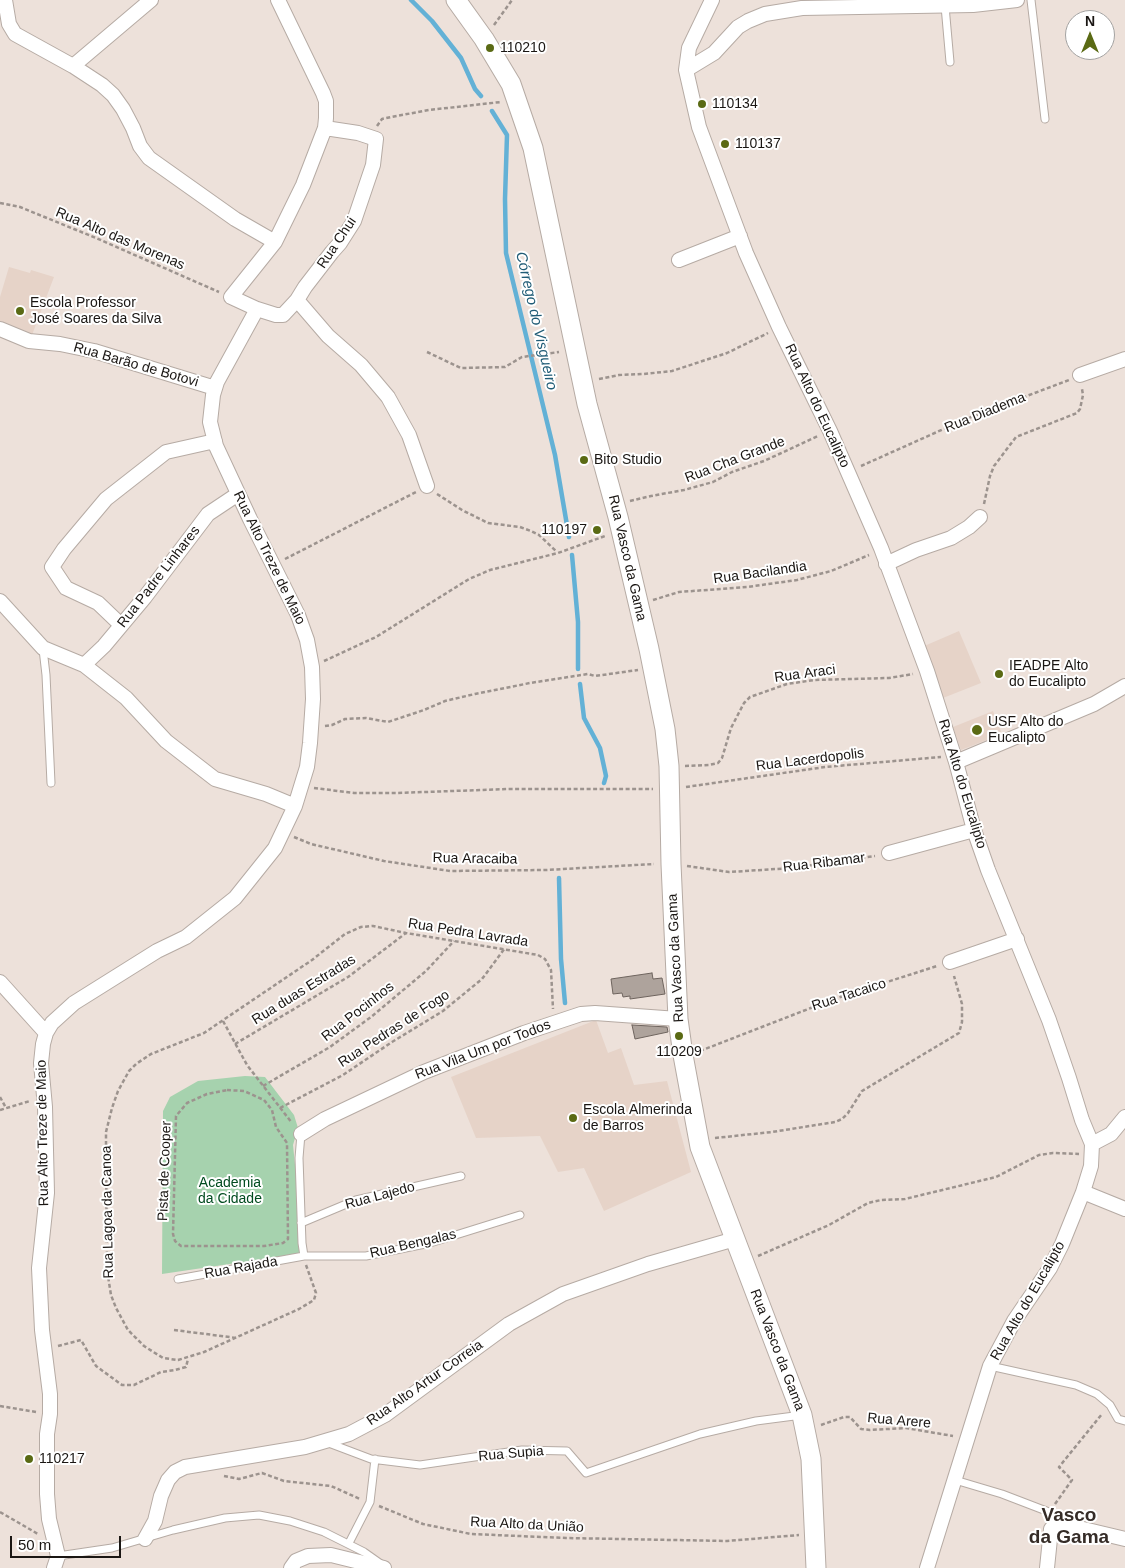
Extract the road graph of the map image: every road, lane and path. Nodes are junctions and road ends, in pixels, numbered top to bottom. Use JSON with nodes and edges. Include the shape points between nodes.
{"nodes":[{"id":1,"x":5,"y":0,"type":"edge"},
{"id":2,"x":151,"y":0,"type":"edge"},
{"id":3,"x":278,"y":0,"type":"edge"},
{"id":4,"x":456,"y":0,"type":"edge"},
{"id":5,"x":512,"y":0,"type":"edge"},
{"id":6,"x":712,"y":0,"type":"edge"},
{"id":7,"x":1031,"y":0,"type":"edge"},
{"id":8,"x":1012,"y":1,"type":"edge"},
{"id":9,"x":945,"y":6,"type":"junction"},
{"id":10,"x":484,"y":39,"type":"junction"},
{"id":11,"x":950,"y":62,"type":"dead end"},
{"id":12,"x":73,"y":66,"type":"junction"},
{"id":13,"x":686,"y":70,"type":"junction"},
{"id":14,"x":518,"y":99,"type":"junction"},
{"id":15,"x":1045,"y":119,"type":"dead end"},
{"id":16,"x":325,"y":128,"type":"junction"},
{"id":17,"x":376,"y":139,"type":"junction"},
{"id":18,"x":0,"y":203,"type":"edge"},
{"id":19,"x":740,"y":236,"type":"junction"},
{"id":20,"x":275,"y":242,"type":"junction"},
{"id":21,"x":679,"y":260,"type":"dead end"},
{"id":22,"x":236,"y":300,"type":"junction"},
{"id":23,"x":297,"y":300,"type":"junction"},
{"id":24,"x":256,"y":309,"type":"junction"},
{"id":25,"x":779,"y":328,"type":"junction"},
{"id":26,"x":0,"y":329,"type":"edge"},
{"id":27,"x":575,"y":350,"type":"junction"},
{"id":28,"x":427,"y":352,"type":"dead end"},
{"id":29,"x":1125,"y":359,"type":"edge"},
{"id":30,"x":1080,"y":375,"type":"junction"},
{"id":31,"x":583,"y":382,"type":"junction"},
{"id":32,"x":215,"y":388,"type":"junction"},
{"id":33,"x":830,"y":431,"type":"junction"},
{"id":34,"x":215,"y":441,"type":"junction"},
{"id":35,"x":848,"y":472,"type":"junction"},
{"id":36,"x":427,"y":486,"type":"junction"},
{"id":37,"x":238,"y":494,"type":"junction"},
{"id":38,"x":614,"y":506,"type":"junction"},
{"id":39,"x":980,"y":517,"type":"joint"},
{"id":40,"x":620,"y":530,"type":"junction"},
{"id":41,"x":881,"y":548,"type":"junction"},
{"id":42,"x":558,"y":553,"type":"junction"},
{"id":43,"x":886,"y":564,"type":"junction"},
{"id":44,"x":273,"y":566,"type":"junction"},
{"id":45,"x":0,"y":601,"type":"edge"},
{"id":46,"x":637,"y":604,"type":"junction"},
{"id":47,"x":121,"y":625,"type":"junction"},
{"id":48,"x":43,"y":648,"type":"junction"},
{"id":49,"x":84,"y":665,"type":"junction"},
{"id":50,"x":312,"y":667,"type":"junction"},
{"id":51,"x":653,"y":668,"type":"junction"},
{"id":52,"x":927,"y":671,"type":"junction"},
{"id":53,"x":1125,"y":686,"type":"edge"},
{"id":54,"x":311,"y":726,"type":"junction"},
{"id":55,"x":955,"y":757,"type":"junction"},
{"id":56,"x":670,"y":766,"type":"junction"},
{"id":57,"x":51,"y":783,"type":"dead end"},
{"id":58,"x":301,"y":785,"type":"junction"},
{"id":59,"x":670,"y":789,"type":"junction"},
{"id":60,"x":295,"y":806,"type":"junction"},
{"id":61,"x":974,"y":830,"type":"junction"},
{"id":62,"x":282,"y":832,"type":"junction"},
{"id":63,"x":889,"y":853,"type":"joint"},
{"id":64,"x":671,"y":864,"type":"junction"},
{"id":65,"x":382,"y":928,"type":"joint"},
{"id":66,"x":406,"y":933,"type":"junction"},
{"id":67,"x":1017,"y":939,"type":"junction"},
{"id":68,"x":454,"y":941,"type":"junction"},
{"id":69,"x":505,"y":948,"type":"junction"},
{"id":70,"x":950,"y":962,"type":"junction"},
{"id":71,"x":0,"y":982,"type":"edge"},
{"id":72,"x":678,"y":1018,"type":"junction"},
{"id":73,"x":223,"y":1020,"type":"junction"},
{"id":74,"x":553,"y":1023,"type":"junction"},
{"id":75,"x":46,"y":1033,"type":"junction"},
{"id":76,"x":235,"y":1044,"type":"junction"},
{"id":77,"x":683,"y":1055,"type":"junction"},
{"id":78,"x":263,"y":1086,"type":"junction"},
{"id":79,"x":0,"y":1097,"type":"edge"},
{"id":80,"x":44,"y":1097,"type":"junction"},
{"id":81,"x":6,"y":1108,"type":"junction"},
{"id":82,"x":280,"y":1108,"type":"junction"},
{"id":83,"x":0,"y":1110,"type":"edge"},
{"id":84,"x":1125,"y":1117,"type":"edge"},
{"id":85,"x":301,"y":1134,"type":"junction"},
{"id":86,"x":699,"y":1140,"type":"junction"},
{"id":87,"x":1092,"y":1149,"type":"junction"},
{"id":88,"x":461,"y":1176,"type":"dead end"},
{"id":89,"x":1083,"y":1192,"type":"junction"},
{"id":90,"x":1125,"y":1209,"type":"edge"},
{"id":91,"x":520,"y":1215,"type":"dead end"},
{"id":92,"x":301,"y":1223,"type":"junction"},
{"id":93,"x":735,"y":1239,"type":"junction"},
{"id":94,"x":181,"y":1246,"type":"joint"},
{"id":95,"x":304,"y":1256,"type":"junction"},
{"id":96,"x":743,"y":1262,"type":"junction"},
{"id":97,"x":178,"y":1279,"type":"dead end"},
{"id":98,"x":174,"y":1330,"type":"dead end"},
{"id":99,"x":237,"y":1338,"type":"junction"},
{"id":100,"x":54,"y":1347,"type":"dead end"},
{"id":101,"x":188,"y":1358,"type":"junction"},
{"id":102,"x":990,"y":1366,"type":"junction"},
{"id":103,"x":1110,"y":1405,"type":"junction"},
{"id":104,"x":0,"y":1406,"type":"edge"},
{"id":105,"x":50,"y":1414,"type":"junction"},
{"id":106,"x":1125,"y":1421,"type":"edge"},
{"id":107,"x":804,"y":1423,"type":"junction"},
{"id":108,"x":968,"y":1438,"type":"junction"},
{"id":109,"x":324,"y":1442,"type":"junction"},
{"id":110,"x":375,"y":1459,"type":"junction"},
{"id":111,"x":216,"y":1474,"type":"dead end"},
{"id":112,"x":955,"y":1480,"type":"junction"},
{"id":113,"x":370,"y":1502,"type":"junction"},
{"id":114,"x":0,"y":1512,"type":"edge"},
{"id":115,"x":1049,"y":1512,"type":"joint"},
{"id":116,"x":815,"y":1534,"type":"junction"},
{"id":117,"x":145,"y":1539,"type":"junction"},
{"id":118,"x":1125,"y":1539,"type":"edge"},
{"id":119,"x":350,"y":1543,"type":"junction"},
{"id":120,"x":56,"y":1556,"type":"edge"},
{"id":121,"x":291,"y":1568,"type":"edge"},
{"id":122,"x":384,"y":1568,"type":"edge"},
{"id":123,"x":816,"y":1568,"type":"edge"},
{"id":124,"x":927,"y":1568,"type":"edge"},
{"id":125,"x":1047,"y":1568,"type":"edge"}],
"edges":[{"from":1,"to":12,"type":"street","via":[[9,24],[15,34]]},
{"from":2,"to":12,"type":"street"},
{"from":3,"to":16,"type":"street","via":[[326,101]]},
{"from":4,"to":10,"type":"main road","name":"Rua Vasco da Gama"},
{"from":5,"to":10,"type":"path"},
{"from":6,"to":13,"type":"street","name":"Rua Alto do Eucalipto","via":[[689,48]]},
{"from":7,"to":15,"type":"lane"},
{"from":8,"to":9,"type":"street"},
{"from":9,"to":11,"type":"lane"},
{"from":9,"to":13,"type":"street","via":[[802,8],[765,14],[738,27],[714,53]]},
{"from":10,"to":14,"type":"main road","name":"Rua Vasco da Gama"},
{"from":12,"to":20,"type":"street","via":[[113,95],[149,158],[235,219]]},
{"from":13,"to":19,"type":"street","name":"Rua Alto do Eucalipto","via":[[699,127]]},
{"from":14,"to":17,"type":"path","via":[[429,110],[382,120],[378,122]]},
{"from":14,"to":27,"type":"main road","name":"Rua Vasco da Gama","via":[[533,148]]},
{"from":16,"to":17,"type":"street"},
{"from":16,"to":20,"type":"street","via":[[303,185]]},
{"from":17,"to":23,"type":"street","name":"Rua Chui","via":[[373,165],[354,221]]},
{"from":18,"to":22,"type":"path","name":"Rua Alto das Morenas","via":[[20,207],[87,234]]},
{"from":19,"to":21,"type":"street"},
{"from":19,"to":25,"type":"street","name":"Rua Alto do Eucalipto"},
{"from":20,"to":22,"type":"street"},
{"from":22,"to":24,"type":"street","name":"Rua Chui"},
{"from":23,"to":24,"type":"street","name":"Rua Chui","via":[[283,315]]},
{"from":23,"to":36,"type":"street","via":[[388,397],[409,435]]},
{"from":24,"to":32,"type":"street","name":"Rua Alto Treze de Maio"},
{"from":25,"to":31,"type":"path","via":[[727,353],[672,370]]},
{"from":25,"to":33,"type":"street","name":"Rua Alto do Eucalipto"},
{"from":26,"to":32,"type":"street","name":"Rua Barão de Botovi","via":[[29,341],[94,351]]},
{"from":27,"to":28,"type":"path","via":[[522,357],[505,367],[461,368]]},
{"from":27,"to":31,"type":"main road","name":"Rua Vasco da Gama"},
{"from":29,"to":30,"type":"street"},
{"from":30,"to":35,"type":"path","name":"Rua Diadema"},
{"from":30,"to":39,"type":"path","via":[[1083,395],[1080,409],[1071,416],[1016,436],[994,466]]},
{"from":31,"to":38,"type":"main road","name":"Rua Vasco da Gama"},
{"from":32,"to":34,"type":"street","name":"Rua Alto Treze de Maio","via":[[210,422]]},
{"from":33,"to":35,"type":"street","name":"Rua Alto do Eucalipto"},
{"from":33,"to":38,"type":"path","name":"Rua Cha Grande","via":[[713,482]]},
{"from":34,"to":37,"type":"street","name":"Rua Alto Treze de Maio"},
{"from":34,"to":47,"type":"street","via":[[166,452],[106,499],[52,567],[66,588],[98,603]]},
{"from":35,"to":41,"type":"street","name":"Rua Alto do Eucalipto"},
{"from":36,"to":42,"type":"path","via":[[488,523],[531,531]]},
{"from":36,"to":44,"type":"path"},
{"from":37,"to":44,"type":"street","name":"Rua Alto Treze de Maio"},
{"from":37,"to":47,"type":"street","name":"Rua Padre Linhares","via":[[208,514]]},
{"from":38,"to":40,"type":"main road","name":"Rua Vasco da Gama"},
{"from":39,"to":43,"type":"street","via":[[950,538]]},
{"from":40,"to":42,"type":"path"},
{"from":40,"to":46,"type":"main road","name":"Rua Vasco da Gama"},
{"from":41,"to":43,"type":"street","name":"Rua Alto do Eucalipto"},
{"from":41,"to":46,"type":"path","name":"Rua Bacilandia","via":[[831,571],[797,580],[679,592]]},
{"from":42,"to":50,"type":"path","via":[[490,570],[469,579],[376,637]]},
{"from":43,"to":52,"type":"street","name":"Rua Alto do Eucalipto"},
{"from":44,"to":50,"type":"street","name":"Rua Alto Treze de Maio","via":[[298,615]]},
{"from":45,"to":48,"type":"street"},
{"from":46,"to":51,"type":"main road","name":"Rua Vasco da Gama"},
{"from":47,"to":49,"type":"street","name":"Rua Padre Linhares"},
{"from":48,"to":49,"type":"street"},
{"from":48,"to":57,"type":"lane"},
{"from":49,"to":60,"type":"street","via":[[126,698],[166,741],[215,779]]},
{"from":50,"to":54,"type":"street","name":"Rua Alto Treze de Maio"},
{"from":51,"to":54,"type":"path","via":[[594,676],[588,674],[484,692],[388,722],[345,719],[332,725]]},
{"from":51,"to":56,"type":"main road","name":"Rua Vasco da Gama"},
{"from":52,"to":55,"type":"street","name":"Rua Alto do Eucalipto"},
{"from":52,"to":56,"type":"path","name":"Rua Araci","via":[[889,678],[814,680],[769,689],[744,703],[718,763]]},
{"from":53,"to":55,"type":"street","via":[[1094,704]]},
{"from":54,"to":58,"type":"street","name":"Rua Alto Treze de Maio"},
{"from":55,"to":59,"type":"path","name":"Rua Lacerdopolis","via":[[824,767]]},
{"from":55,"to":61,"type":"street","name":"Rua Alto do Eucalipto"},
{"from":56,"to":59,"type":"main road","name":"Rua Vasco da Gama"},
{"from":58,"to":59,"type":"path","name":"Rua Lacerdopolis","via":[[354,794],[509,789]]},
{"from":58,"to":60,"type":"street","name":"Rua Alto Treze de Maio"},
{"from":59,"to":64,"type":"main road","name":"Rua Vasco da Gama"},
{"from":60,"to":62,"type":"street","name":"Rua Alto Treze de Maio"},
{"from":61,"to":63,"type":"street"},
{"from":61,"to":67,"type":"street","name":"Rua Alto do Eucalipto"},
{"from":62,"to":64,"type":"path","name":"Rua Aracaiba","via":[[311,844],[366,857],[450,871]]},
{"from":62,"to":75,"type":"street","name":"Rua Alto Treze de Maio","via":[[276,848],[235,898],[186,937],[74,1003]]},
{"from":63,"to":64,"type":"path","name":"Rua Ribamar","via":[[801,867],[729,872]]},
{"from":64,"to":72,"type":"main road","name":"Rua Vasco da Gama"},
{"from":65,"to":66,"type":"path","name":"Rua Pedra Lavrada"},
{"from":65,"to":73,"type":"path","name":"Rua Lagoa da Canoa","via":[[361,926],[345,934]]},
{"from":66,"to":68,"type":"path","name":"Rua Pedra Lavrada"},
{"from":66,"to":76,"type":"path","name":"Rua duas Estradas","via":[[348,978]]},
{"from":67,"to":70,"type":"street"},
{"from":67,"to":87,"type":"street","name":"Rua Alto do Eucalipto","via":[[1049,1020]]},
{"from":68,"to":69,"type":"path","name":"Rua Pedra Lavrada"},
{"from":68,"to":78,"type":"path","name":"Rua Pocinhos","via":[[426,971],[371,1017],[330,1048]]},
{"from":69,"to":74,"type":"path","name":"Rua Pedra Lavrada","via":[[538,955],[549,963]]},
{"from":69,"to":82,"type":"path","name":"Rua Pedras de Fogo","via":[[482,979],[443,1011],[343,1075]]},
{"from":70,"to":77,"type":"path","name":"Rua Tacaico","via":[[834,999],[737,1038]]},
{"from":70,"to":86,"type":"path","via":[[962,1004],[959,1033],[862,1091],[842,1119],[772,1132]]},
{"from":71,"to":75,"type":"street"},
{"from":72,"to":74,"type":"street","name":"Rua Vila Um por Todos","via":[[596,1013]]},
{"from":72,"to":77,"type":"main road","name":"Rua Vasco da Gama"},
{"from":73,"to":76,"type":"path"},
{"from":73,"to":101,"type":"path","name":"Rua Lagoa da Canoa","via":[[204,1033],[151,1054],[136,1064],[118,1091],[106,1132],[106,1257],[111,1295],[128,1330],[144,1346],[169,1360]]},
{"from":74,"to":85,"type":"street","name":"Rua Vila Um por Todos","via":[[424,1072],[325,1119]]},
{"from":75,"to":80,"type":"street","name":"Rua Alto Treze de Maio","via":[[41,1063]]},
{"from":76,"to":78,"type":"path"},
{"from":77,"to":86,"type":"main road","name":"Rua Vasco da Gama"},
{"from":78,"to":82,"type":"path"},
{"from":79,"to":81,"type":"path"},
{"from":80,"to":81,"type":"path"},
{"from":80,"to":105,"type":"street","name":"Rua Alto Treze de Maio","via":[[47,1193],[39,1268]]},
{"from":81,"to":83,"type":"path"},
{"from":82,"to":85,"type":"path"},
{"from":84,"to":87,"type":"street"},
{"from":85,"to":92,"type":"lane"},
{"from":86,"to":93,"type":"main road","name":"Rua Vasco da Gama"},
{"from":87,"to":89,"type":"street","name":"Rua Alto do Eucalipto","via":[[1091,1166]]},
{"from":87,"to":96,"type":"path","via":[[1038,1155],[996,1177],[905,1199],[868,1202],[829,1225]]},
{"from":88,"to":92,"type":"lane","name":"Rua Lajedo","via":[[356,1200]]},
{"from":89,"to":90,"type":"street"},
{"from":89,"to":102,"type":"street","name":"Rua Alto do Eucalipto","via":[[1050,1268],[1014,1321]]},
{"from":91,"to":95,"type":"lane","name":"Rua Bengalas","via":[[430,1243],[366,1256]]},
{"from":92,"to":95,"type":"lane"},
{"from":93,"to":96,"type":"main road","name":"Rua Vasco da Gama"},
{"from":93,"to":109,"type":"street","name":"Rua Alto Artur Correia","via":[[632,1269],[563,1294],[510,1324],[385,1414],[350,1434]]},
{"from":94,"to":94,"type":"path","name":"Pista de Cooper","via":[[264,1246],[288,1239],[287,1143],[264,1100],[244,1092],[227,1090],[207,1094],[188,1103],[176,1116],[173,1234]]},
{"from":95,"to":97,"type":"lane","name":"Rua Rajada"},
{"from":95,"to":99,"type":"path","name":"Rua Lagoa da Canoa","via":[[316,1293],[314,1300]]},
{"from":96,"to":107,"type":"main road","name":"Rua Vasco da Gama"},
{"from":98,"to":99,"type":"path"},
{"from":99,"to":101,"type":"path","name":"Rua Lagoa da Canoa"},
{"from":100,"to":101,"type":"path","via":[[81,1340],[96,1366],[122,1385],[134,1385],[161,1372],[186,1367]]},
{"from":102,"to":103,"type":"lane","via":[[1076,1385],[1097,1394]]},
{"from":102,"to":108,"type":"street","name":"Rua Alto do Eucalipto"},
{"from":103,"to":106,"type":"lane","via":[[1118,1419]]},
{"from":103,"to":115,"type":"path","via":[[1059,1467],[1072,1480]]},
{"from":104,"to":105,"type":"path"},
{"from":105,"to":120,"type":"street","name":"Rua Alto Treze de Maio","via":[[47,1494]]},
{"from":107,"to":108,"type":"path","name":"Rua Arere","via":[[844,1417],[850,1418],[861,1429],[906,1428]]},
{"from":107,"to":110,"type":"lane","name":"Rua Supia","via":[[756,1421],[700,1434],[586,1473],[567,1451],[522,1450],[420,1465]]},
{"from":107,"to":116,"type":"main road","name":"Rua Vasco da Gama","via":[[811,1459]]},
{"from":108,"to":112,"type":"street","name":"Rua Alto do Eucalipto"},
{"from":109,"to":110,"type":"lane","name":"Rua Supia"},
{"from":109,"to":117,"type":"street","name":"Rua Alto Artur Correia","via":[[191,1466],[175,1472],[164,1488],[155,1521]]},
{"from":110,"to":113,"type":"lane"},
{"from":111,"to":113,"type":"path","name":"Rua Alto da União","via":[[239,1479],[262,1473],[284,1481],[331,1486]]},
{"from":112,"to":115,"type":"lane"},
{"from":112,"to":124,"type":"street","name":"Rua Alto do Eucalipto"},
{"from":113,"to":116,"type":"path","name":"Rua Alto da União","via":[[423,1524],[471,1534],[727,1541]]},
{"from":113,"to":119,"type":"lane"},
{"from":114,"to":120,"type":"path"},
{"from":116,"to":123,"type":"main road","name":"Rua Vasco da Gama"},
{"from":117,"to":119,"type":"lane","via":[[225,1518],[259,1515],[308,1527]]},
{"from":117,"to":120,"type":"lane","via":[[112,1548]]},
{"from":118,"to":125,"type":"street","via":[[1058,1523],[1051,1527]]},
{"from":119,"to":122,"type":"lane"},
{"from":121,"to":122,"type":"street","via":[[296,1561],[308,1556],[331,1555]]}]}
